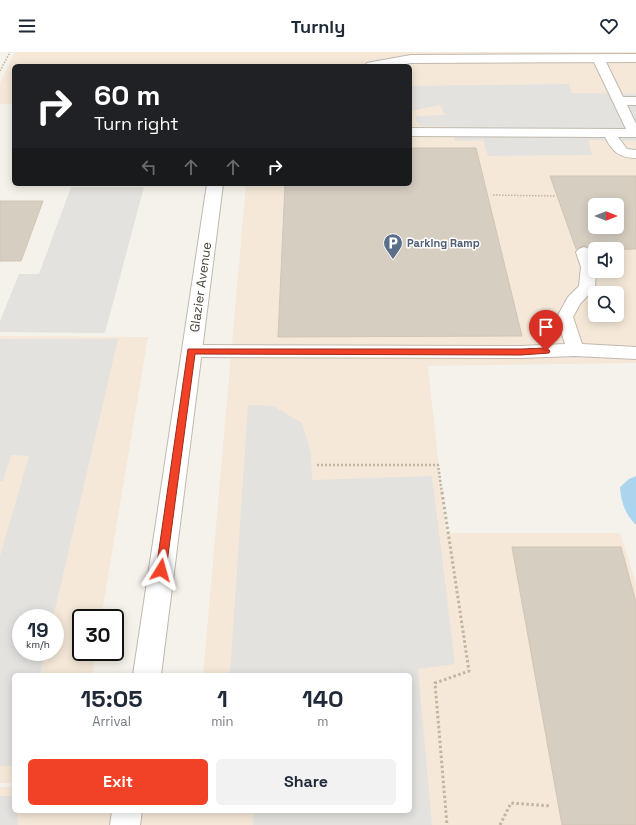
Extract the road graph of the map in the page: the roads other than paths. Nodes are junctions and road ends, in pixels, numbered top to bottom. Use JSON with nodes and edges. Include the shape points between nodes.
{"nodes":[{"id":1,"x":598,"y":58,"type":"junction"},
{"id":2,"x":636,"y":58,"type":"edge"},
{"id":3,"x":383,"y":64,"type":"edge"},
{"id":4,"x":619,"y":101,"type":"junction"},
{"id":5,"x":636,"y":101,"type":"edge"},
{"id":6,"x":412,"y":132,"type":"edge"},
{"id":7,"x":610,"y":133,"type":"junction"},
{"id":8,"x":635,"y":134,"type":"edge"},
{"id":9,"x":636,"y":154,"type":"edge"},
{"id":10,"x":214,"y":186,"type":"edge"},
{"id":11,"x":584,"y":252,"type":"dead end"},
{"id":12,"x":575,"y":350,"type":"junction"},
{"id":13,"x":191,"y":352,"type":"junction"},
{"id":14,"x":636,"y":353,"type":"edge"},
{"id":15,"x":147,"y":673,"type":"edge"},
{"id":16,"x":128,"y":813,"type":"edge"},
{"id":17,"x":126,"y":825,"type":"edge"}],
"edges":[{"from":1,"to":2,"type":"street"},
{"from":1,"to":3,"type":"street","via":[[411,59]]},
{"from":1,"to":4,"type":"lane"},
{"from":4,"to":5,"type":"lane"},
{"from":4,"to":8,"type":"lane"},
{"from":6,"to":7,"type":"lane"},
{"from":7,"to":8,"type":"lane"},
{"from":7,"to":9,"type":"lane","via":[[620,152]]},
{"from":10,"to":13,"type":"street","name":"Glazier Avenue"},
{"from":11,"to":12,"type":"lane","via":[[589,267],[586,288],[574,300],[565,318]]},
{"from":12,"to":13,"type":"lane"},
{"from":12,"to":14,"type":"lane"},
{"from":13,"to":15,"type":"street","name":"Glazier Avenue"},
{"from":16,"to":17,"type":"street"}]}
